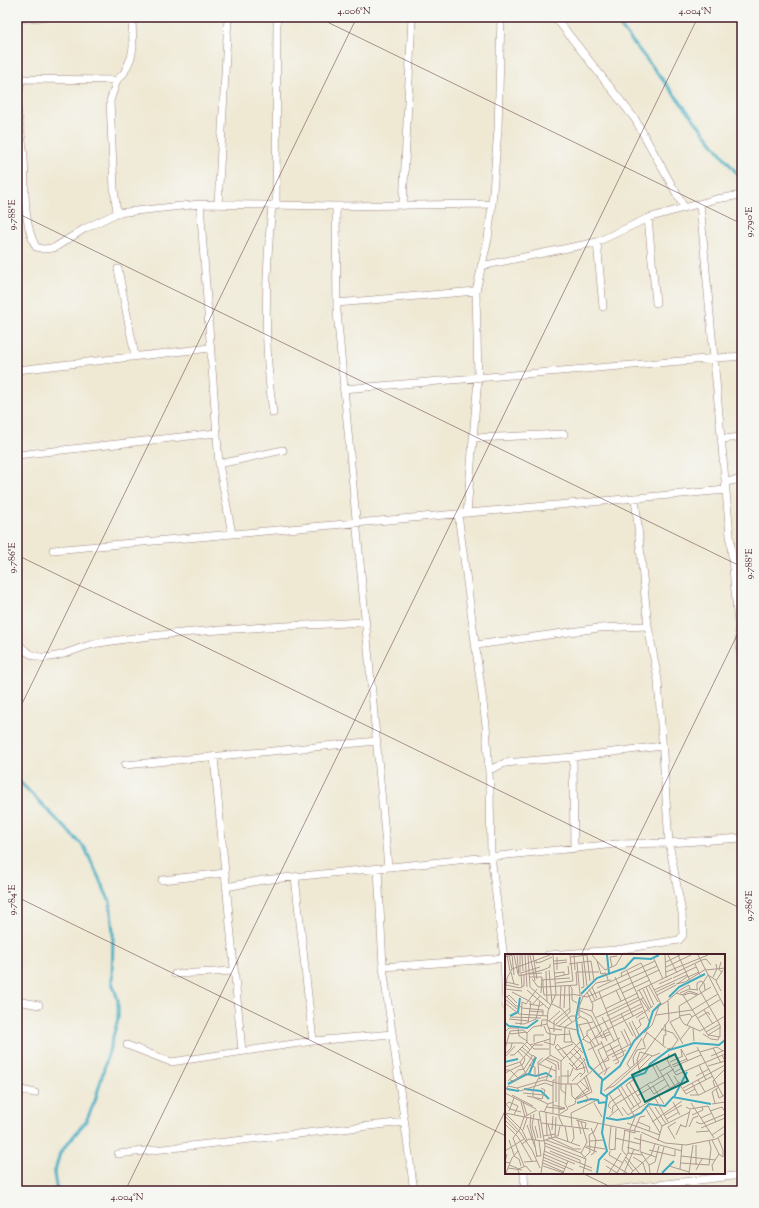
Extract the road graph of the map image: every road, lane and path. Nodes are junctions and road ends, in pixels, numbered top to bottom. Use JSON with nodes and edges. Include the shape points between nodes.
{"nodes":[{"id":1,"x":43,"y":17,"type":"edge"},
{"id":2,"x":132,"y":17,"type":"edge"},
{"id":3,"x":228,"y":17,"type":"edge"},
{"id":4,"x":277,"y":17,"type":"edge"},
{"id":5,"x":412,"y":17,"type":"edge"},
{"id":6,"x":501,"y":17,"type":"edge"},
{"id":7,"x":555,"y":17,"type":"edge"},
{"id":8,"x":17,"y":19,"type":"edge"},
{"id":9,"x":19,"y":79,"type":"edge"},
{"id":10,"x":117,"y":80,"type":"junction"},
{"id":11,"x":17,"y":98,"type":"edge"},
{"id":12,"x":17,"y":107,"type":"edge"},
{"id":13,"x":742,"y":195,"type":"edge"},
{"id":14,"x":17,"y":197,"type":"edge"},
{"id":15,"x":26,"y":204,"type":"junction"},
{"id":16,"x":200,"y":204,"type":"junction"},
{"id":17,"x":492,"y":204,"type":"junction"},
{"id":18,"x":700,"y":204,"type":"junction"},
{"id":19,"x":218,"y":205,"type":"junction"},
{"id":20,"x":274,"y":206,"type":"junction"},
{"id":21,"x":336,"y":206,"type":"junction"},
{"id":22,"x":403,"y":206,"type":"junction"},
{"id":23,"x":684,"y":207,"type":"junction"},
{"id":24,"x":117,"y":214,"type":"junction"},
{"id":25,"x":648,"y":218,"type":"junction"},
{"id":26,"x":597,"y":242,"type":"junction"},
{"id":27,"x":481,"y":266,"type":"junction"},
{"id":28,"x":118,"y":269,"type":"dead end"},
{"id":29,"x":476,"y":291,"type":"junction"},
{"id":30,"x":337,"y":303,"type":"junction"},
{"id":31,"x":656,"y":303,"type":"dead end"},
{"id":32,"x":604,"y":308,"type":"dead end"},
{"id":33,"x":210,"y":348,"type":"junction"},
{"id":34,"x":135,"y":356,"type":"junction"},
{"id":35,"x":742,"y":356,"type":"edge"},
{"id":36,"x":714,"y":358,"type":"junction"},
{"id":37,"x":17,"y":370,"type":"edge"},
{"id":38,"x":478,"y":378,"type":"junction"},
{"id":39,"x":343,"y":389,"type":"junction"},
{"id":40,"x":273,"y":413,"type":"dead end"},
{"id":41,"x":217,"y":433,"type":"junction"},
{"id":42,"x":564,"y":434,"type":"dead end"},
{"id":43,"x":742,"y":437,"type":"edge"},
{"id":44,"x":474,"y":438,"type":"junction"},
{"id":45,"x":721,"y":439,"type":"junction"},
{"id":46,"x":283,"y":450,"type":"dead end"},
{"id":47,"x":17,"y":455,"type":"edge"},
{"id":48,"x":219,"y":464,"type":"junction"},
{"id":49,"x":742,"y":479,"type":"edge"},
{"id":50,"x":725,"y":482,"type":"junction"},
{"id":51,"x":726,"y":490,"type":"junction"},
{"id":52,"x":635,"y":498,"type":"junction"},
{"id":53,"x":467,"y":513,"type":"junction"},
{"id":54,"x":458,"y":514,"type":"junction"},
{"id":55,"x":356,"y":523,"type":"junction"},
{"id":56,"x":232,"y":534,"type":"junction"},
{"id":57,"x":53,"y":550,"type":"dead end"},
{"id":58,"x":742,"y":564,"type":"edge"},
{"id":59,"x":733,"y":565,"type":"junction"},
{"id":60,"x":365,"y":622,"type":"junction"},
{"id":61,"x":648,"y":626,"type":"junction"},
{"id":62,"x":740,"y":635,"type":"edge"},
{"id":63,"x":19,"y":644,"type":"dead end"},
{"id":64,"x":476,"y":645,"type":"junction"},
{"id":65,"x":742,"y":668,"type":"edge"},
{"id":66,"x":377,"y":741,"type":"junction"},
{"id":67,"x":662,"y":746,"type":"junction"},
{"id":68,"x":214,"y":757,"type":"junction"},
{"id":69,"x":573,"y":758,"type":"junction"},
{"id":70,"x":125,"y":765,"type":"dead end"},
{"id":71,"x":489,"y":770,"type":"junction"},
{"id":72,"x":742,"y":838,"type":"edge"},
{"id":73,"x":669,"y":843,"type":"junction"},
{"id":74,"x":574,"y":849,"type":"junction"},
{"id":75,"x":491,"y":856,"type":"junction"},
{"id":76,"x":388,"y":867,"type":"junction"},
{"id":77,"x":378,"y":868,"type":"junction"},
{"id":78,"x":225,"y":873,"type":"junction"},
{"id":79,"x":295,"y":877,"type":"junction"},
{"id":80,"x":162,"y":880,"type":"dead end"},
{"id":81,"x":226,"y":887,"type":"junction"},
{"id":82,"x":562,"y":954,"type":"edge"},
{"id":83,"x":505,"y":958,"type":"edge"},
{"id":84,"x":383,"y":967,"type":"junction"},
{"id":85,"x":234,"y":971,"type":"junction"},
{"id":86,"x":175,"y":974,"type":"dead end"},
{"id":87,"x":17,"y":1001,"type":"edge"},
{"id":88,"x":39,"y":1005,"type":"dead end"},
{"id":89,"x":392,"y":1034,"type":"junction"},
{"id":90,"x":313,"y":1041,"type":"junction"},
{"id":91,"x":127,"y":1045,"type":"dead end"},
{"id":92,"x":242,"y":1052,"type":"junction"},
{"id":93,"x":17,"y":1089,"type":"edge"},
{"id":94,"x":35,"y":1093,"type":"dead end"},
{"id":95,"x":405,"y":1122,"type":"junction"},
{"id":96,"x":118,"y":1154,"type":"dead end"},
{"id":97,"x":524,"y":1174,"type":"edge"},
{"id":98,"x":742,"y":1175,"type":"edge"},
{"id":99,"x":414,"y":1191,"type":"edge"},
{"id":100,"x":525,"y":1191,"type":"edge"},
{"id":101,"x":606,"y":1191,"type":"edge"}],
"edges":[{"from":1,"to":8,"type":"street"},
{"from":2,"to":10,"type":"street","via":[[132,58]]},
{"from":3,"to":19,"type":"street"},
{"from":4,"to":20,"type":"street"},
{"from":5,"to":22,"type":"street"},
{"from":6,"to":17,"type":"street","via":[[498,129]]},
{"from":7,"to":23,"type":"street","via":[[635,119]]},
{"from":9,"to":10,"type":"street"},
{"from":9,"to":11,"type":"street"},
{"from":10,"to":24,"type":"street","via":[[110,101]]},
{"from":12,"to":15,"type":"street","via":[[24,159]]},
{"from":13,"to":18,"type":"street"},
{"from":14,"to":15,"type":"street"},
{"from":15,"to":24,"type":"street","via":[[32,240],[36,247],[43,249],[54,248],[84,228]]},
{"from":16,"to":19,"type":"street"},
{"from":16,"to":24,"type":"street"},
{"from":16,"to":33,"type":"street"},
{"from":17,"to":22,"type":"street"},
{"from":17,"to":27,"type":"street","via":[[488,239]]},
{"from":18,"to":23,"type":"street"},
{"from":18,"to":36,"type":"street"},
{"from":19,"to":20,"type":"street"},
{"from":20,"to":21,"type":"street"},
{"from":20,"to":40,"type":"street","via":[[266,270],[267,373]]},
{"from":21,"to":22,"type":"street"},
{"from":21,"to":30,"type":"street"},
{"from":23,"to":25,"type":"street"},
{"from":25,"to":26,"type":"street"},
{"from":25,"to":31,"type":"street"},
{"from":26,"to":27,"type":"street"},
{"from":26,"to":32,"type":"street"},
{"from":27,"to":29,"type":"street"},
{"from":28,"to":34,"type":"street"},
{"from":29,"to":30,"type":"street"},
{"from":29,"to":38,"type":"street"},
{"from":30,"to":39,"type":"street"},
{"from":33,"to":34,"type":"street"},
{"from":33,"to":41,"type":"street"},
{"from":34,"to":37,"type":"street"},
{"from":35,"to":36,"type":"street"},
{"from":36,"to":38,"type":"street"},
{"from":36,"to":45,"type":"street"},
{"from":38,"to":39,"type":"street"},
{"from":38,"to":44,"type":"street"},
{"from":39,"to":55,"type":"street"},
{"from":41,"to":47,"type":"street"},
{"from":41,"to":48,"type":"street"},
{"from":42,"to":44,"type":"street"},
{"from":43,"to":45,"type":"street"},
{"from":44,"to":53,"type":"street"},
{"from":45,"to":50,"type":"street"},
{"from":46,"to":48,"type":"street"},
{"from":48,"to":56,"type":"street"},
{"from":49,"to":50,"type":"street"},
{"from":50,"to":51,"type":"street"},
{"from":51,"to":52,"type":"street"},
{"from":51,"to":59,"type":"street"},
{"from":52,"to":53,"type":"street"},
{"from":52,"to":61,"type":"street"},
{"from":53,"to":54,"type":"street"},
{"from":54,"to":55,"type":"street"},
{"from":54,"to":64,"type":"street"},
{"from":55,"to":56,"type":"street"},
{"from":55,"to":60,"type":"street"},
{"from":56,"to":57,"type":"street"},
{"from":58,"to":59,"type":"street"},
{"from":59,"to":62,"type":"street"},
{"from":60,"to":63,"type":"street","via":[[193,632],[98,643],[64,655],[46,658],[32,656]]},
{"from":60,"to":66,"type":"street"},
{"from":61,"to":64,"type":"street","via":[[599,628]]},
{"from":61,"to":67,"type":"street","via":[[658,680]]},
{"from":62,"to":65,"type":"street"},
{"from":64,"to":71,"type":"street"},
{"from":66,"to":68,"type":"street"},
{"from":66,"to":76,"type":"street"},
{"from":67,"to":69,"type":"street"},
{"from":67,"to":73,"type":"street"},
{"from":68,"to":70,"type":"street"},
{"from":68,"to":78,"type":"street"},
{"from":69,"to":71,"type":"street","via":[[505,763]]},
{"from":69,"to":74,"type":"street"},
{"from":71,"to":75,"type":"street"},
{"from":72,"to":73,"type":"street"},
{"from":73,"to":74,"type":"street","via":[[616,844]]},
{"from":73,"to":82,"type":"street","via":[[682,913],[681,938],[616,950]]},
{"from":74,"to":75,"type":"street"},
{"from":75,"to":76,"type":"street"},
{"from":75,"to":83,"type":"street"},
{"from":76,"to":77,"type":"street"},
{"from":77,"to":79,"type":"street"},
{"from":77,"to":84,"type":"street"},
{"from":78,"to":80,"type":"street"},
{"from":78,"to":81,"type":"street"},
{"from":79,"to":81,"type":"street"},
{"from":79,"to":90,"type":"street"},
{"from":81,"to":85,"type":"street"},
{"from":83,"to":84,"type":"street"},
{"from":84,"to":89,"type":"street"},
{"from":85,"to":86,"type":"street"},
{"from":85,"to":92,"type":"street"},
{"from":87,"to":88,"type":"street"},
{"from":89,"to":90,"type":"street"},
{"from":89,"to":95,"type":"street"},
{"from":90,"to":92,"type":"street"},
{"from":91,"to":92,"type":"street","via":[[171,1062]]},
{"from":93,"to":94,"type":"street"},
{"from":95,"to":96,"type":"street"},
{"from":95,"to":99,"type":"street"},
{"from":97,"to":100,"type":"street"},
{"from":98,"to":101,"type":"street"}]}
